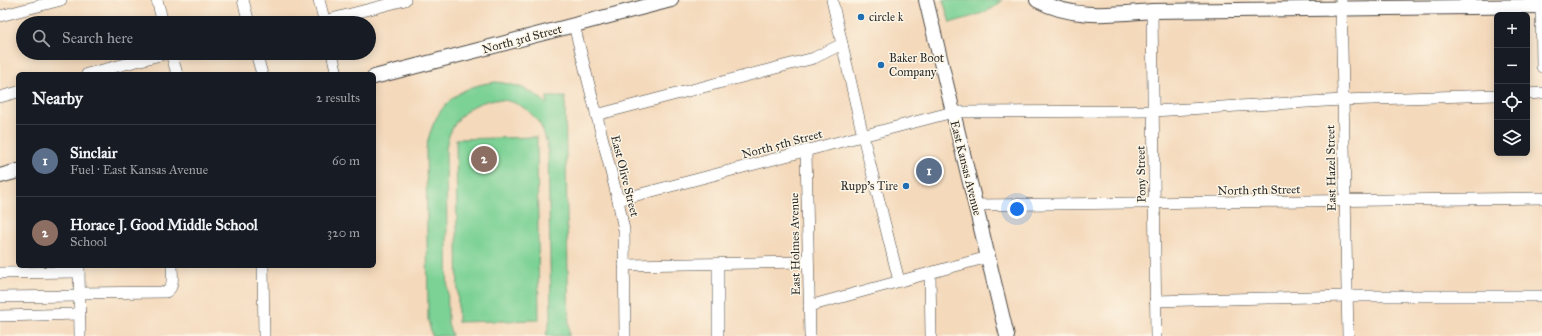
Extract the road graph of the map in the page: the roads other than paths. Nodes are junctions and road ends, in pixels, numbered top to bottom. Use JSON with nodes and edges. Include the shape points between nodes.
{"nodes":[{"id":1,"x":61,"y":0,"type":"edge"},
{"id":2,"x":157,"y":0,"type":"edge"},
{"id":3,"x":243,"y":0,"type":"edge"},
{"id":4,"x":319,"y":0,"type":"edge"},
{"id":5,"x":405,"y":0,"type":"edge"},
{"id":6,"x":671,"y":0,"type":"edge"},
{"id":7,"x":832,"y":0,"type":"edge"},
{"id":8,"x":926,"y":0,"type":"edge"},
{"id":9,"x":1037,"y":0,"type":"edge"},
{"id":10,"x":1541,"y":0,"type":"edge"},
{"id":11,"x":1341,"y":5,"type":"edge"},
{"id":12,"x":1542,"y":6,"type":"edge"},
{"id":13,"x":1152,"y":11,"type":"junction"},
{"id":14,"x":0,"y":16,"type":"edge"},
{"id":15,"x":161,"y":16,"type":"edge"},
{"id":16,"x":247,"y":16,"type":"edge"},
{"id":17,"x":323,"y":16,"type":"edge"},
{"id":18,"x":346,"y":16,"type":"edge"},
{"id":19,"x":574,"y":25,"type":"junction"},
{"id":20,"x":842,"y":44,"type":"junction"},
{"id":21,"x":141,"y":60,"type":"edge"},
{"id":22,"x":173,"y":60,"type":"edge"},
{"id":23,"x":258,"y":60,"type":"edge"},
{"id":24,"x":334,"y":60,"type":"edge"},
{"id":25,"x":1542,"y":67,"type":"edge"},
{"id":26,"x":95,"y":72,"type":"edge"},
{"id":27,"x":176,"y":72,"type":"edge"},
{"id":28,"x":261,"y":72,"type":"edge"},
{"id":29,"x":337,"y":72,"type":"edge"},
{"id":30,"x":376,"y":76,"type":"edge"},
{"id":31,"x":16,"y":93,"type":"edge"},
{"id":32,"x":1542,"y":93,"type":"edge"},
{"id":33,"x":1530,"y":94,"type":"edge"},
{"id":34,"x":1494,"y":95,"type":"edge"},
{"id":35,"x":0,"y":97,"type":"edge"},
{"id":36,"x":1343,"y":100,"type":"junction"},
{"id":37,"x":1153,"y":111,"type":"junction"},
{"id":38,"x":953,"y":112,"type":"junction"},
{"id":39,"x":596,"y":115,"type":"junction"},
{"id":40,"x":863,"y":136,"type":"junction"},
{"id":41,"x":806,"y":151,"type":"junction"},
{"id":42,"x":16,"y":172,"type":"edge"},
{"id":43,"x":0,"y":176,"type":"edge"},
{"id":44,"x":1542,"y":198,"type":"edge"},
{"id":45,"x":618,"y":200,"type":"junction"},
{"id":46,"x":1345,"y":202,"type":"junction"},
{"id":47,"x":1154,"y":204,"type":"junction"},
{"id":48,"x":976,"y":205,"type":"junction"},
{"id":49,"x":988,"y":257,"type":"junction"},
{"id":50,"x":808,"y":262,"type":"junction"},
{"id":51,"x":718,"y":264,"type":"junction"},
{"id":52,"x":624,"y":265,"type":"junction"},
{"id":53,"x":172,"y":268,"type":"edge"},
{"id":54,"x":262,"y":268,"type":"edge"},
{"id":55,"x":79,"y":269,"type":"edge"},
{"id":56,"x":0,"y":273,"type":"edge"},
{"id":57,"x":930,"y":273,"type":"junction"},
{"id":58,"x":900,"y":281,"type":"junction"},
{"id":59,"x":79,"y":295,"type":"junction"},
{"id":60,"x":1347,"y":296,"type":"junction"},
{"id":61,"x":1542,"y":296,"type":"edge"},
{"id":62,"x":0,"y":297,"type":"edge"},
{"id":63,"x":1155,"y":302,"type":"junction"},
{"id":64,"x":809,"y":306,"type":"junction"},
{"id":65,"x":80,"y":314,"type":"junction"},
{"id":66,"x":0,"y":316,"type":"edge"},
{"id":67,"x":80,"y":336,"type":"edge"},
{"id":68,"x":264,"y":336,"type":"edge"},
{"id":69,"x":625,"y":336,"type":"edge"},
{"id":70,"x":718,"y":336,"type":"edge"},
{"id":71,"x":810,"y":336,"type":"edge"},
{"id":72,"x":931,"y":336,"type":"edge"},
{"id":73,"x":1007,"y":336,"type":"edge"},
{"id":74,"x":1156,"y":336,"type":"edge"},
{"id":75,"x":1348,"y":336,"type":"edge"}],
"edges":[{"from":1,"to":14,"type":"street"},
{"from":2,"to":15,"type":"street"},
{"from":3,"to":16,"type":"street"},
{"from":4,"to":17,"type":"street"},
{"from":5,"to":18,"type":"street"},
{"from":6,"to":19,"type":"main road","name":"North 3rd Street"},
{"from":7,"to":20,"type":"street"},
{"from":8,"to":38,"type":"main road","name":"East Kansas Avenue"},
{"from":9,"to":13,"type":"main road","via":[[1063,10],[1090,15]]},
{"from":10,"to":12,"type":"street"},
{"from":11,"to":12,"type":"main road"},
{"from":11,"to":13,"type":"main road"},
{"from":11,"to":36,"type":"street","name":"East Hazel Street"},
{"from":12,"to":25,"type":"street"},
{"from":13,"to":37,"type":"street","name":"Pony Street"},
{"from":19,"to":30,"type":"main road","name":"North 3rd Street"},
{"from":19,"to":39,"type":"street","name":"East Olive Street"},
{"from":20,"to":39,"type":"street","via":[[814,58]]},
{"from":20,"to":40,"type":"street"},
{"from":21,"to":26,"type":"street"},
{"from":22,"to":27,"type":"street"},
{"from":23,"to":28,"type":"street"},
{"from":24,"to":29,"type":"street"},
{"from":31,"to":35,"type":"street"},
{"from":32,"to":33,"type":"street"},
{"from":34,"to":36,"type":"street","name":"North 5th Street"},
{"from":36,"to":37,"type":"street","name":"North 5th Street"},
{"from":36,"to":46,"type":"street","name":"East Hazel Street"},
{"from":37,"to":38,"type":"street","name":"North 5th Street"},
{"from":37,"to":47,"type":"street","name":"Pony Street"},
{"from":38,"to":40,"type":"street","name":"North 5th Street"},
{"from":38,"to":48,"type":"main road","name":"East Kansas Avenue"},
{"from":39,"to":45,"type":"street","name":"East Olive Street"},
{"from":40,"to":41,"type":"street","name":"North 5th Street"},
{"from":40,"to":58,"type":"street"},
{"from":41,"to":45,"type":"street","name":"North 5th Street"},
{"from":41,"to":50,"type":"street","name":"East Holmes Avenue"},
{"from":42,"to":43,"type":"main road"},
{"from":44,"to":46,"type":"street","name":"North 5th Street"},
{"from":45,"to":52,"type":"street","name":"East Olive Street","via":[[624,230]]},
{"from":46,"to":47,"type":"street","name":"North 5th Street"},
{"from":46,"to":60,"type":"street","name":"East Hazel Street"},
{"from":47,"to":48,"type":"street","name":"North 5th Street"},
{"from":47,"to":63,"type":"street","name":"Pony Street"},
{"from":48,"to":49,"type":"main road","name":"East Kansas Avenue"},
{"from":49,"to":57,"type":"street"},
{"from":49,"to":73,"type":"main road","name":"East Kansas Avenue"},
{"from":50,"to":51,"type":"street"},
{"from":50,"to":64,"type":"street","name":"East Holmes Avenue"},
{"from":51,"to":52,"type":"street"},
{"from":51,"to":70,"type":"street"},
{"from":52,"to":69,"type":"street","name":"East Olive Street"},
{"from":53,"to":59,"type":"street","via":[[172,287],[166,292]]},
{"from":54,"to":68,"type":"street"},
{"from":55,"to":56,"type":"street"},
{"from":55,"to":59,"type":"street"},
{"from":57,"to":58,"type":"street"},
{"from":57,"to":72,"type":"street"},
{"from":58,"to":64,"type":"street"},
{"from":59,"to":62,"type":"street"},
{"from":59,"to":65,"type":"street"},
{"from":60,"to":61,"type":"street"},
{"from":60,"to":63,"type":"street"},
{"from":60,"to":75,"type":"street","name":"East Hazel Street"},
{"from":63,"to":74,"type":"street","name":"Pony Street"},
{"from":64,"to":71,"type":"street","name":"East Holmes Avenue"},
{"from":65,"to":66,"type":"street"},
{"from":65,"to":67,"type":"street"}]}
